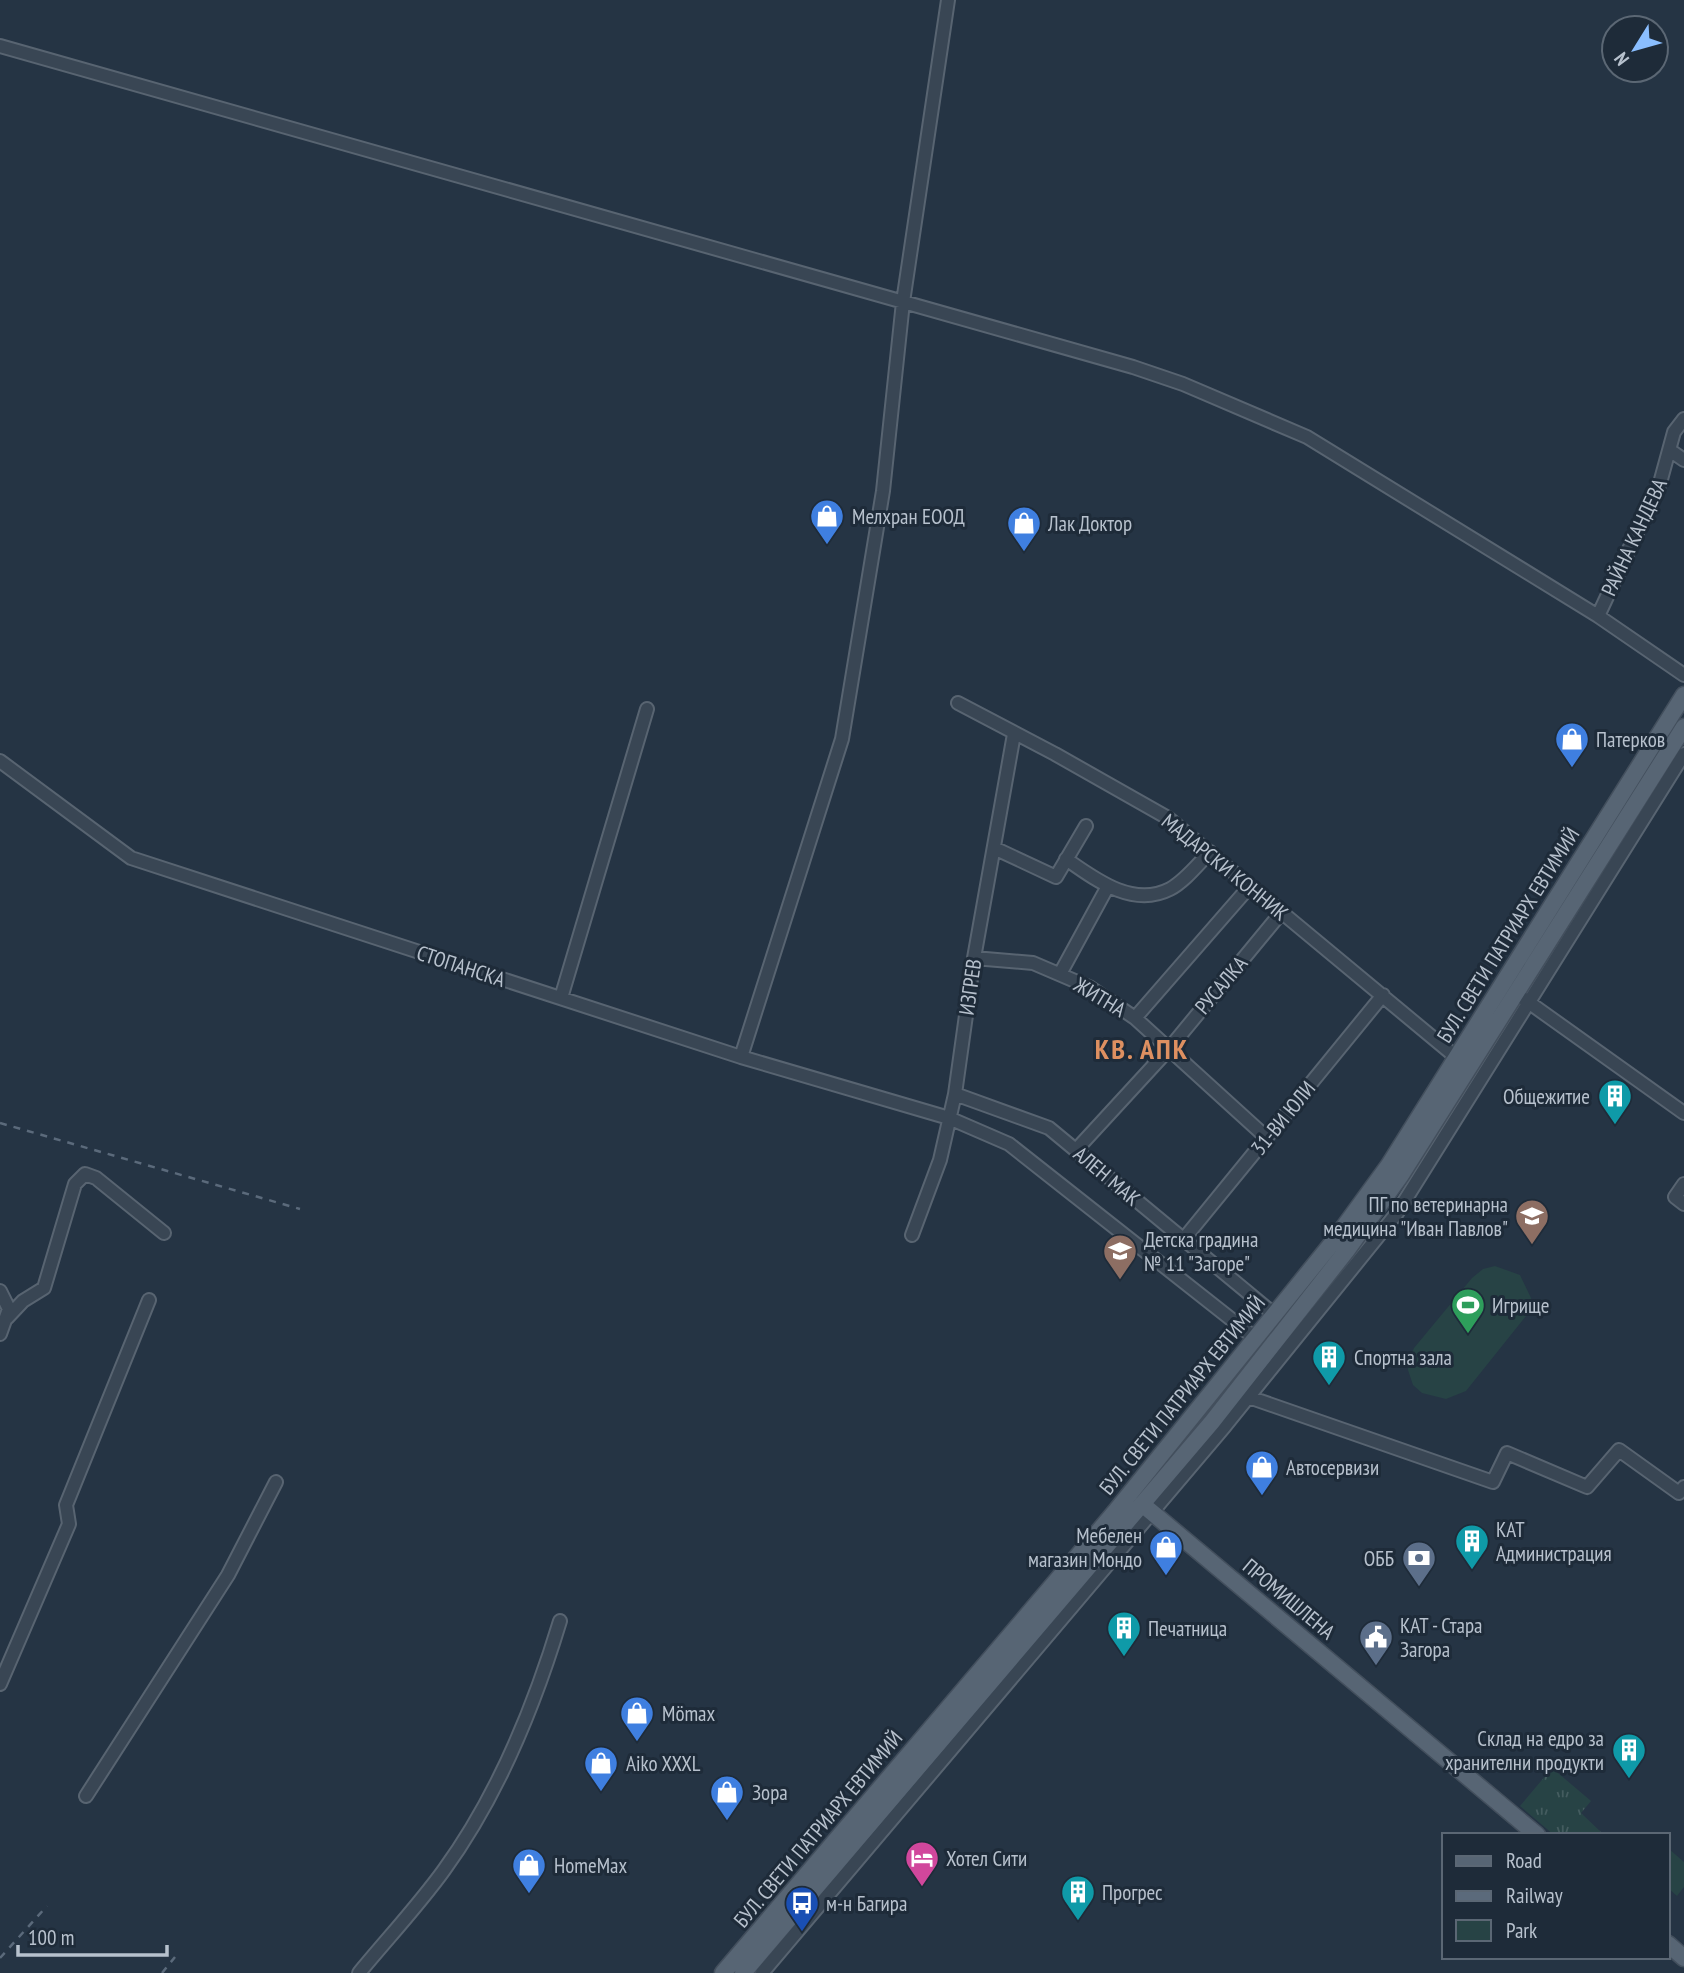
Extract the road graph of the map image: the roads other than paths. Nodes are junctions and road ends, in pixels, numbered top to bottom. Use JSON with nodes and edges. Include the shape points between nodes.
{"nodes":[{"id":1,"x":948,"y":0,"type":"edge"},
{"id":2,"x":0,"y":46,"type":"edge"},
{"id":3,"x":903,"y":302,"type":"junction"},
{"id":4,"x":1684,"y":419,"type":"edge"},
{"id":5,"x":1671,"y":451,"type":"junction"},
{"id":6,"x":1684,"y":460,"type":"edge"},
{"id":7,"x":1598,"y":615,"type":"junction"},
{"id":8,"x":1684,"y":675,"type":"edge"},
{"id":9,"x":1684,"y":695,"type":"edge"},
{"id":10,"x":957,"y":704,"type":"dead end"},
{"id":11,"x":647,"y":709,"type":"dead end"},
{"id":12,"x":1684,"y":727,"type":"edge"},
{"id":13,"x":1014,"y":734,"type":"junction"},
{"id":14,"x":1684,"y":754,"type":"edge"},
{"id":15,"x":0,"y":761,"type":"edge"},
{"id":16,"x":1086,"y":826,"type":"dead end"},
{"id":17,"x":994,"y":848,"type":"junction"},
{"id":18,"x":1210,"y":852,"type":"junction"},
{"id":19,"x":1066,"y":859,"type":"junction"},
{"id":20,"x":1108,"y":886,"type":"junction"},
{"id":21,"x":1250,"y":886,"type":"junction"},
{"id":22,"x":1281,"y":913,"type":"junction"},
{"id":23,"x":974,"y":958,"type":"junction"},
{"id":24,"x":1060,"y":974,"type":"junction"},
{"id":25,"x":1515,"y":994,"type":"junction"},
{"id":26,"x":1384,"y":995,"type":"junction"},
{"id":27,"x":561,"y":998,"type":"junction"},
{"id":28,"x":1531,"y":1003,"type":"junction"},
{"id":29,"x":1135,"y":1018,"type":"junction"},
{"id":30,"x":1168,"y":1050,"type":"junction"},
{"id":31,"x":741,"y":1057,"type":"junction"},
{"id":32,"x":1462,"y":1062,"type":"junction"},
{"id":33,"x":955,"y":1094,"type":"junction"},
{"id":34,"x":1684,"y":1113,"type":"edge"},
{"id":35,"x":949,"y":1118,"type":"junction"},
{"id":36,"x":1267,"y":1138,"type":"junction"},
{"id":37,"x":1076,"y":1150,"type":"junction"},
{"id":38,"x":1684,"y":1184,"type":"edge"},
{"id":39,"x":1684,"y":1204,"type":"edge"},
{"id":40,"x":164,"y":1233,"type":"dead end"},
{"id":41,"x":912,"y":1235,"type":"dead end"},
{"id":42,"x":1183,"y":1240,"type":"junction"},
{"id":43,"x":0,"y":1291,"type":"edge"},
{"id":44,"x":149,"y":1300,"type":"dead end"},
{"id":45,"x":1275,"y":1315,"type":"junction"},
{"id":46,"x":7,"y":1318,"type":"junction"},
{"id":47,"x":0,"y":1334,"type":"edge"},
{"id":48,"x":1255,"y":1338,"type":"junction"},
{"id":49,"x":1231,"y":1395,"type":"junction"},
{"id":50,"x":1250,"y":1395,"type":"junction"},
{"id":51,"x":1150,"y":1469,"type":"junction"},
{"id":52,"x":276,"y":1482,"type":"dead end"},
{"id":53,"x":1684,"y":1488,"type":"edge"},
{"id":54,"x":1147,"y":1508,"type":"junction"},
{"id":55,"x":1115,"y":1512,"type":"junction"},
{"id":56,"x":560,"y":1620,"type":"dead end"},
{"id":57,"x":0,"y":1684,"type":"edge"},
{"id":58,"x":86,"y":1796,"type":"dead end"},
{"id":59,"x":1535,"y":1833,"type":"edge"},
{"id":60,"x":1670,"y":1946,"type":"edge"},
{"id":61,"x":1684,"y":1958,"type":"edge"},
{"id":62,"x":359,"y":1973,"type":"edge"},
{"id":63,"x":723,"y":1973,"type":"edge"},
{"id":64,"x":743,"y":1973,"type":"edge"},
{"id":65,"x":762,"y":1973,"type":"edge"}],
"edges":[{"from":1,"to":3,"type":"street"},
{"from":2,"to":3,"type":"street"},
{"from":3,"to":7,"type":"street","via":[[1133,367],[1307,437]]},
{"from":3,"to":31,"type":"street","via":[[883,491],[842,739]]},
{"from":4,"to":5,"type":"street","name":"РАЙНА КАНДЕВА","via":[[1674,432]]},
{"from":5,"to":6,"type":"street"},
{"from":5,"to":7,"type":"street","name":"РАЙНА КАНДЕВА"},
{"from":7,"to":8,"type":"street"},
{"from":9,"to":32,"type":"main road","name":"БУЛ. СВЕТИ ПАТРИАРХ ЕВТИМИЙ"},
{"from":10,"to":13,"type":"street","name":"МАДАРСКИ КОННИК"},
{"from":11,"to":27,"type":"street"},
{"from":12,"to":25,"type":"main road","name":"БУЛ. СВЕТИ ПАТРИАРХ ЕВТИМИЙ"},
{"from":13,"to":17,"type":"street","name":"ИЗГРЕВ"},
{"from":13,"to":18,"type":"street","name":"МАДАРСКИ КОННИК","via":[[1168,818]]},
{"from":14,"to":28,"type":"street"},
{"from":15,"to":27,"type":"street","name":"СТОПАНСКА","via":[[131,858]]},
{"from":16,"to":19,"type":"street"},
{"from":17,"to":19,"type":"street","via":[[1056,877]]},
{"from":17,"to":23,"type":"street","name":"ИЗГРЕВ"},
{"from":18,"to":20,"type":"street","via":[[1172,888],[1155,895]]},
{"from":18,"to":21,"type":"street","name":"МАДАРСКИ КОННИК"},
{"from":19,"to":20,"type":"street"},
{"from":20,"to":24,"type":"street"},
{"from":21,"to":22,"type":"street","name":"МАДАРСКИ КОННИК"},
{"from":21,"to":29,"type":"street"},
{"from":22,"to":26,"type":"street","name":"МАДАРСКИ КОННИК"},
{"from":22,"to":30,"type":"street","name":"РУСАЛКА"},
{"from":23,"to":24,"type":"street","name":"ЖИТНА","via":[[1032,963]]},
{"from":23,"to":33,"type":"street","name":"ИЗГРЕВ"},
{"from":24,"to":29,"type":"street","name":"ЖИТНА","via":[[1089,986]]},
{"from":25,"to":28,"type":"street"},
{"from":25,"to":32,"type":"main road","name":"БУЛ. СВЕТИ ПАТРИАРХ ЕВТИМИЙ"},
{"from":26,"to":32,"type":"street","name":"МАДАРСКИ КОННИК"},
{"from":26,"to":36,"type":"street","name":"31-ВИ ЮЛИ"},
{"from":27,"to":31,"type":"street","name":"СТОПАНСКА"},
{"from":28,"to":34,"type":"street"},
{"from":28,"to":50,"type":"street","via":[[1397,1213]]},
{"from":29,"to":30,"type":"street","name":"ЖИТНА"},
{"from":30,"to":36,"type":"street","name":"ЖИТНА"},
{"from":30,"to":37,"type":"street","name":"РУСАЛКА"},
{"from":31,"to":35,"type":"street","name":"СТОПАНСКА"},
{"from":32,"to":45,"type":"main road","name":"БУЛ. СВЕТИ ПАТРИАРХ ЕВТИМИЙ"},
{"from":32,"to":49,"type":"main road","name":"БУЛ. СВЕТИ ПАТРИАРХ ЕВТИМИЙ","via":[[1393,1186]]},
{"from":33,"to":35,"type":"street","name":"ИЗГРЕВ"},
{"from":33,"to":37,"type":"street","name":"АЛЕН МАК","via":[[1049,1128]]},
{"from":35,"to":41,"type":"street","name":"ИЗГРЕВ","via":[[940,1160]]},
{"from":35,"to":48,"type":"street","name":"СТОПАНСКА","via":[[1009,1144]]},
{"from":36,"to":42,"type":"street","name":"31-ВИ ЮЛИ"},
{"from":37,"to":42,"type":"street","name":"АЛЕН МАК"},
{"from":38,"to":39,"type":"street","via":[[1675,1197]]},
{"from":40,"to":46,"type":"street","via":[[96,1178],[79,1177],[44,1288]]},
{"from":42,"to":45,"type":"street","name":"АЛЕН МАК"},
{"from":43,"to":46,"type":"street","via":[[9,1309]]},
{"from":44,"to":57,"type":"street","via":[[66,1505],[69,1524]]},
{"from":45,"to":48,"type":"main road","name":"БУЛ. СВЕТИ ПАТРИАРХ ЕВТИМИЙ"},
{"from":46,"to":47,"type":"street"},
{"from":48,"to":51,"type":"main road","name":"БУЛ. СВЕТИ ПАТРИАРХ ЕВТИМИЙ"},
{"from":49,"to":50,"type":"street"},
{"from":49,"to":54,"type":"main road","name":"БУЛ. СВЕТИ ПАТРИАРХ ЕВТИМИЙ"},
{"from":50,"to":53,"type":"street","via":[[1493,1482],[1507,1453],[1587,1487],[1619,1450],[1679,1493]]},
{"from":50,"to":54,"type":"street"},
{"from":51,"to":54,"type":"main road"},
{"from":51,"to":55,"type":"main road","name":"БУЛ. СВЕТИ ПАТРИАРХ ЕВТИМИЙ"},
{"from":52,"to":58,"type":"street","via":[[228,1575]]},
{"from":54,"to":55,"type":"main road"},
{"from":54,"to":59,"type":"main road","name":"ПРОМИШЛЕНА"},
{"from":54,"to":64,"type":"main road","name":"БУЛ. СВЕТИ ПАТРИАРХ ЕВТИМИЙ"},
{"from":54,"to":65,"type":"street"},
{"from":55,"to":63,"type":"main road","name":"БУЛ. СВЕТИ ПАТРИАРХ ЕВТИМИЙ"},
{"from":56,"to":62,"type":"street","via":[[547,1665],[474,1825],[443,1872]]},
{"from":60,"to":61,"type":"main road"}]}
